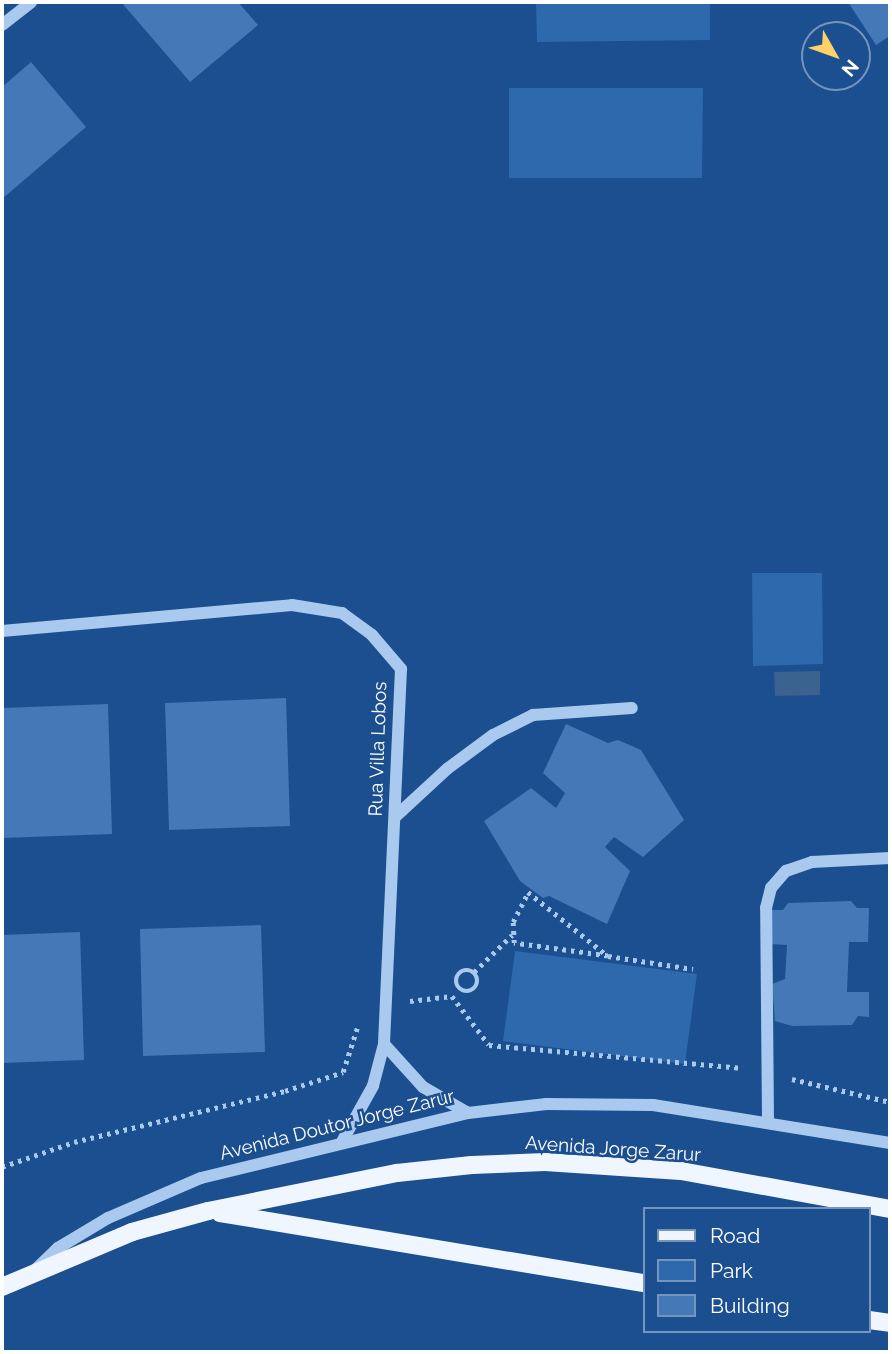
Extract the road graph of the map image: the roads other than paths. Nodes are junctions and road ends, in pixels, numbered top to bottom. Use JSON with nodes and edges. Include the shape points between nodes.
{"nodes":[{"id":1,"x":31,"y":2,"type":"edge"},
{"id":2,"x":2,"y":25,"type":"edge"},
{"id":3,"x":2,"y":631,"type":"edge"},
{"id":4,"x":632,"y":708,"type":"dead end"},
{"id":5,"x":395,"y":817,"type":"junction"},
{"id":6,"x":890,"y":858,"type":"edge"},
{"id":7,"x":384,"y":1044,"type":"junction"},
{"id":8,"x":468,"y":1113,"type":"junction"},
{"id":9,"x":768,"y":1121,"type":"junction"},
{"id":10,"x":343,"y":1140,"type":"junction"},
{"id":11,"x":890,"y":1143,"type":"edge"},
{"id":12,"x":890,"y":1209,"type":"edge"},
{"id":13,"x":208,"y":1211,"type":"junction"},
{"id":14,"x":27,"y":1278,"type":"junction"},
{"id":15,"x":644,"y":1283,"type":"edge"},
{"id":16,"x":2,"y":1287,"type":"edge"},
{"id":17,"x":871,"y":1320,"type":"edge"},
{"id":18,"x":890,"y":1323,"type":"edge"}],
"edges":[{"from":1,"to":2,"type":"street"},
{"from":3,"to":5,"type":"street","name":"Rua Villa Lobos","via":[[292,605],[342,613],[372,635],[401,669]]},
{"from":4,"to":5,"type":"street","via":[[533,715],[493,735],[456,762]]},
{"from":5,"to":7,"type":"street","name":"Rua Villa Lobos"},
{"from":6,"to":9,"type":"street","via":[[812,862],[786,871],[771,888],[766,908]]},
{"from":7,"to":8,"type":"street","via":[[423,1087]]},
{"from":7,"to":10,"type":"street","name":"Rua Villa Lobos","via":[[373,1086]]},
{"from":8,"to":9,"type":"street","name":"Avenida Doutor Jorge Zarur","via":[[605,1102]]},
{"from":8,"to":10,"type":"street","name":"Avenida Doutor Jorge Zarur"},
{"from":9,"to":11,"type":"street","name":"Avenida Doutor Jorge Zarur"},
{"from":10,"to":14,"type":"street","name":"Avenida Doutor Jorge Zarur","via":[[201,1178],[148,1199],[58,1248]]},
{"from":12,"to":13,"type":"main road","name":"Avenida Jorge Zarur","via":[[681,1171],[545,1161],[397,1173]]},
{"from":13,"to":14,"type":"main road","name":"Avenida Jorge Zarur","via":[[132,1232]]},
{"from":13,"to":15,"type":"main road","name":"Avenida Jorge Zarur"},
{"from":14,"to":16,"type":"main road","name":"Avenida Jorge Zarur"},
{"from":17,"to":18,"type":"main road"}]}
